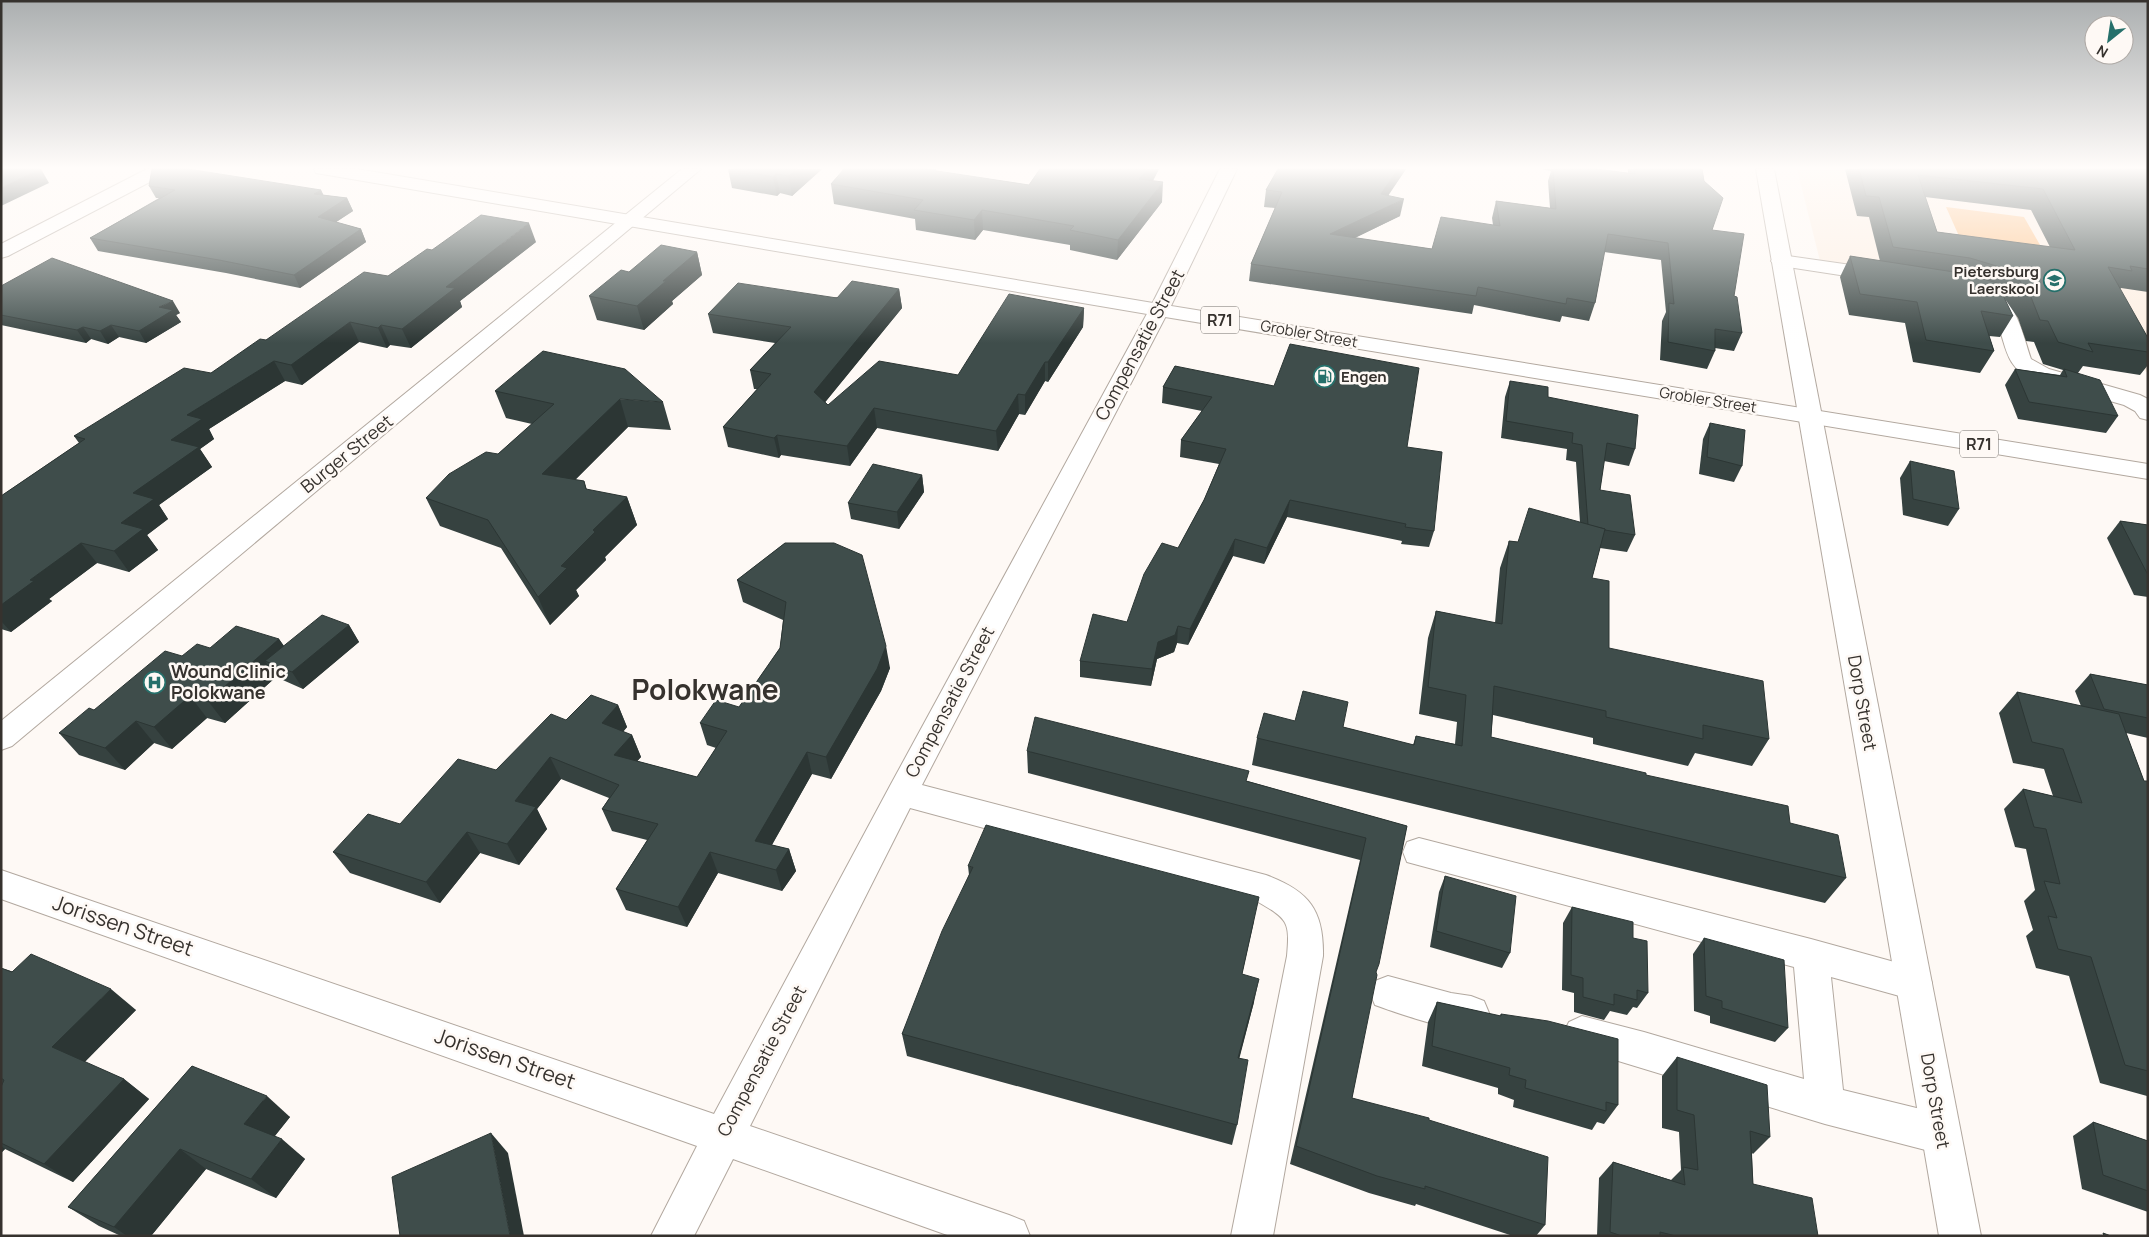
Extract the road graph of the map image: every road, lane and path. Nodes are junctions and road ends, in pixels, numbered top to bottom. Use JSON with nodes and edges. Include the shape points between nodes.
{"nodes":[{"id":1,"x":50,"y":227,"type":"edge"},
{"id":2,"x":625,"y":227,"type":"edge"},
{"id":3,"x":666,"y":227,"type":"edge"},
{"id":4,"x":1201,"y":227,"type":"edge"},
{"id":5,"x":1776,"y":227,"type":"edge"},
{"id":6,"x":1,"y":252,"type":"edge"},
{"id":7,"x":1782,"y":261,"type":"junction"},
{"id":8,"x":1895,"y":277,"type":"edge"},
{"id":9,"x":1968,"y":289,"type":"edge"},
{"id":10,"x":1159,"y":310,"type":"junction"},
{"id":11,"x":2148,"y":413,"type":"edge"},
{"id":12,"x":1810,"y":417,"type":"junction"},
{"id":13,"x":2148,"y":472,"type":"edge"},
{"id":14,"x":1,"y":738,"type":"edge"},
{"id":15,"x":902,"y":793,"type":"junction"},
{"id":16,"x":1419,"y":852,"type":"dead end"},
{"id":17,"x":1,"y":884,"type":"edge"},
{"id":18,"x":1811,"y":955,"type":"junction"},
{"id":19,"x":1914,"y":983,"type":"junction"},
{"id":20,"x":1388,"y":993,"type":"dead end"},
{"id":21,"x":1508,"y":1018,"type":"edge"},
{"id":22,"x":1554,"y":1027,"type":"edge"},
{"id":23,"x":1825,"y":1104,"type":"junction"},
{"id":24,"x":1941,"y":1134,"type":"junction"},
{"id":25,"x":724,"y":1135,"type":"junction"},
{"id":26,"x":672,"y":1236,"type":"edge"},
{"id":27,"x":1008,"y":1236,"type":"edge"},
{"id":28,"x":1252,"y":1236,"type":"edge"},
{"id":29,"x":1960,"y":1236,"type":"edge"}],
"edges":[{"from":1,"to":6,"type":"street"},
{"from":2,"to":14,"type":"street","name":"Burger Street"},
{"from":3,"to":10,"type":"street","name":"Grobler Street","number":"R71"},
{"from":4,"to":10,"type":"street","name":"Compensatie Street"},
{"from":5,"to":7,"type":"street","name":"Dorp Street"},
{"from":7,"to":8,"type":"street"},
{"from":7,"to":12,"type":"street","name":"Dorp Street"},
{"from":9,"to":11,"type":"street","via":[[1993,298],[2005,316],[2021,362],[2027,367],[2040,374],[2132,400]]},
{"from":10,"to":12,"type":"street","name":"Grobler Street","number":"R71"},
{"from":10,"to":15,"type":"street","name":"Compensatie Street"},
{"from":12,"to":13,"type":"street","name":"Grobler Street","number":"R71"},
{"from":12,"to":19,"type":"street","name":"Dorp Street"},
{"from":15,"to":25,"type":"street","name":"Compensatie Street"},
{"from":15,"to":28,"type":"street","via":[[1266,890],[1288,902],[1304,919],[1307,930],[1305,956]]},
{"from":16,"to":18,"type":"street"},
{"from":17,"to":25,"type":"street","name":"Jorissen Street"},
{"from":18,"to":19,"type":"street"},
{"from":18,"to":23,"type":"street"},
{"from":19,"to":24,"type":"street","name":"Dorp Street"},
{"from":20,"to":21,"type":"street","via":[[1451,1010]]},
{"from":22,"to":23,"type":"street"},
{"from":23,"to":24,"type":"street"},
{"from":24,"to":29,"type":"street","name":"Dorp Street"},
{"from":25,"to":26,"type":"street","name":"Compensatie Street"},
{"from":25,"to":27,"type":"street","name":"Jorissen Street"}]}
